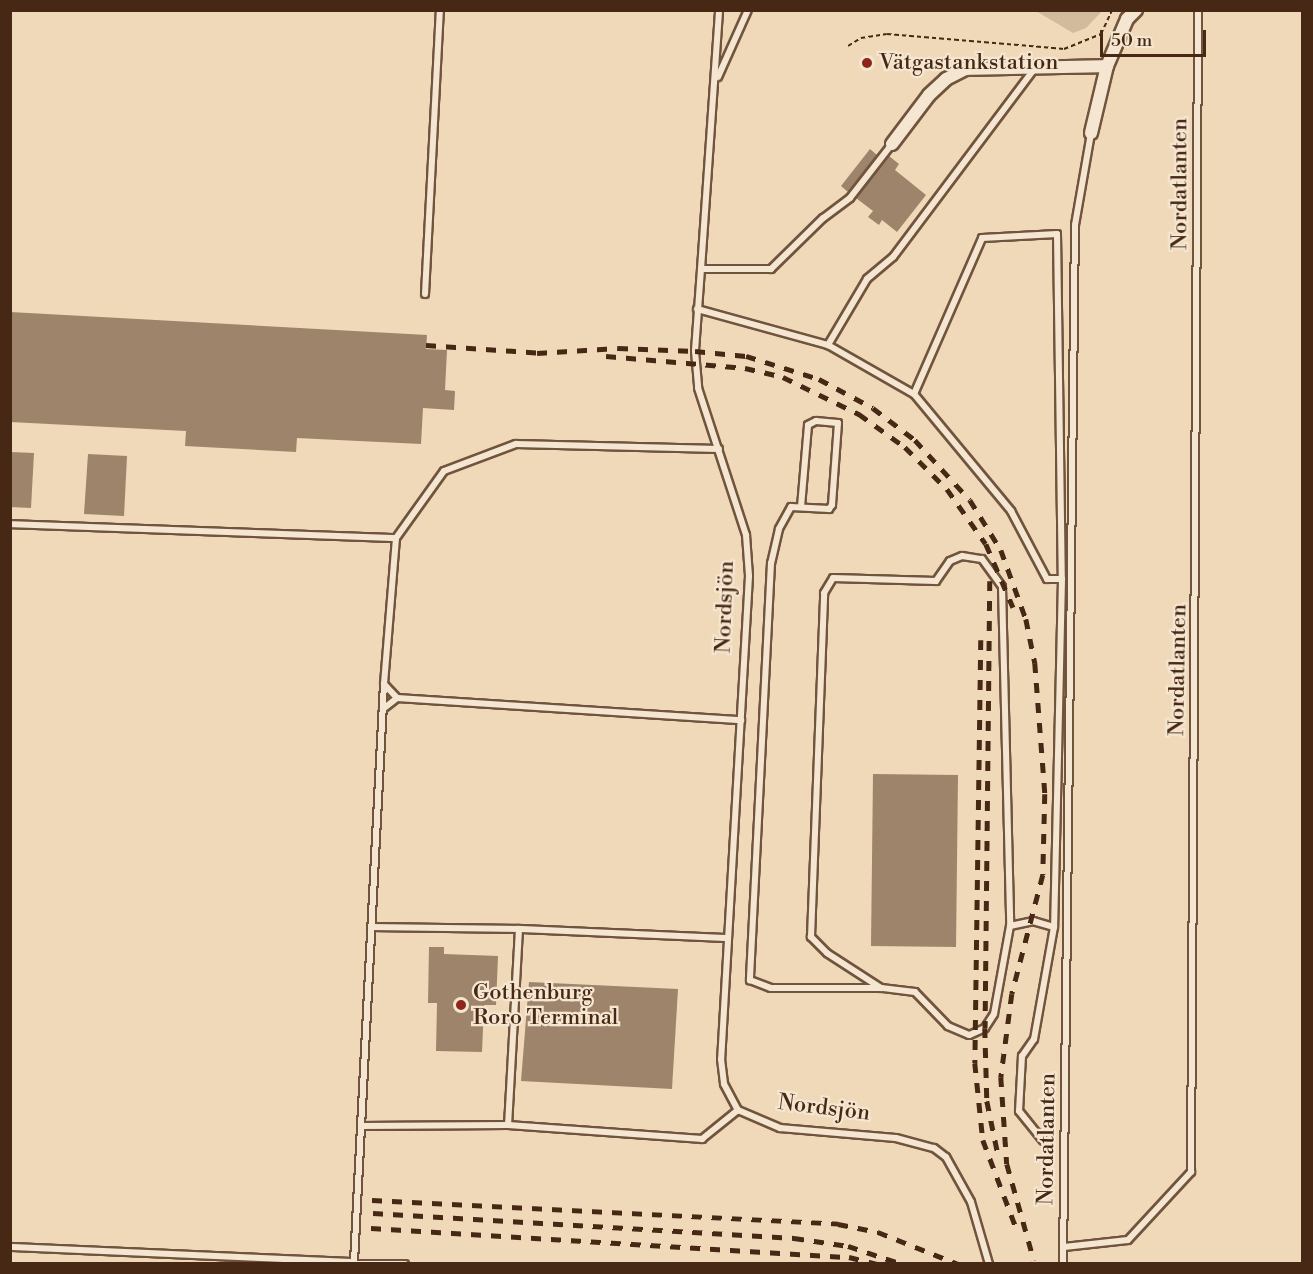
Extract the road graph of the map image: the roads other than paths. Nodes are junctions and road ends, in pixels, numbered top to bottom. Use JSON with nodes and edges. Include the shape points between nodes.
{"nodes":[{"id":1,"x":440,"y":10,"type":"edge"},
{"id":2,"x":718,"y":10,"type":"edge"},
{"id":3,"x":748,"y":10,"type":"edge"},
{"id":4,"x":1136,"y":10,"type":"edge"},
{"id":5,"x":1198,"y":10,"type":"edge"},
{"id":6,"x":1037,"y":65,"type":"junction"},
{"id":7,"x":1107,"y":66,"type":"junction"},
{"id":8,"x":715,"y":83,"type":"junction"},
{"id":9,"x":1091,"y":133,"type":"joint"},
{"id":10,"x":892,"y":144,"type":"joint"},
{"id":11,"x":701,"y":269,"type":"junction"},
{"id":12,"x":425,"y":294,"type":"dead end"},
{"id":13,"x":697,"y":309,"type":"junction"},
{"id":14,"x":828,"y":345,"type":"junction"},
{"id":15,"x":914,"y":394,"type":"junction"},
{"id":16,"x":719,"y":449,"type":"junction"},
{"id":17,"x":801,"y":507,"type":"junction"},
{"id":18,"x":10,"y":524,"type":"edge"},
{"id":19,"x":396,"y":538,"type":"junction"},
{"id":20,"x":1062,"y":579,"type":"junction"},
{"id":21,"x":384,"y":684,"type":"junction"},
{"id":22,"x":398,"y":698,"type":"junction"},
{"id":23,"x":383,"y":709,"type":"junction"},
{"id":24,"x":741,"y":720,"type":"junction"},
{"id":25,"x":1010,"y":926,"type":"junction"},
{"id":26,"x":373,"y":927,"type":"junction"},
{"id":27,"x":1054,"y":927,"type":"junction"},
{"id":28,"x":519,"y":929,"type":"junction"},
{"id":29,"x":728,"y":938,"type":"junction"},
{"id":30,"x":881,"y":988,"type":"junction"},
{"id":31,"x":738,"y":1110,"type":"junction"},
{"id":32,"x":508,"y":1125,"type":"junction"},
{"id":33,"x":361,"y":1126,"type":"junction"},
{"id":34,"x":1044,"y":1141,"type":"dead end"},
{"id":35,"x":10,"y":1247,"type":"edge"},
{"id":36,"x":1064,"y":1247,"type":"junction"},
{"id":37,"x":354,"y":1263,"type":"edge"},
{"id":38,"x":405,"y":1263,"type":"edge"},
{"id":39,"x":989,"y":1263,"type":"edge"},
{"id":40,"x":1064,"y":1263,"type":"edge"}],
"edges":[{"from":1,"to":12,"type":"lane"},
{"from":2,"to":8,"type":"lane","name":"Nordsjön"},
{"from":3,"to":8,"type":"lane"},
{"from":4,"to":7,"type":"street","via":[[1127,19]]},
{"from":5,"to":36,"type":"lane","name":"Nordatlanten","via":[[1191,1172],[1128,1240]]},
{"from":6,"to":7,"type":"street"},
{"from":6,"to":10,"type":"street","via":[[966,69],[946,79]]},
{"from":6,"to":14,"type":"lane","via":[[892,257],[867,279]]},
{"from":7,"to":9,"type":"street"},
{"from":8,"to":11,"type":"lane","name":"Nordsjön"},
{"from":9,"to":36,"type":"lane","name":"Nordatlanten","via":[[1075,225]]},
{"from":10,"to":11,"type":"lane","via":[[850,198],[823,218],[771,269]]},
{"from":11,"to":13,"type":"lane","name":"Nordsjön"},
{"from":13,"to":14,"type":"lane"},
{"from":13,"to":16,"type":"lane","name":"Nordsjön","via":[[694,351],[698,388]]},
{"from":14,"to":15,"type":"lane"},
{"from":15,"to":20,"type":"lane","via":[[1011,511],[1047,579]]},
{"from":15,"to":20,"type":"lane","via":[[982,238],[1057,234]]},
{"from":16,"to":19,"type":"lane","via":[[516,444],[444,471]]},
{"from":16,"to":24,"type":"lane","name":"Nordsjön","via":[[746,535],[749,576]]},
{"from":17,"to":17,"type":"lane","via":[[808,425],[816,421],[838,423],[832,506]]},
{"from":17,"to":30,"type":"lane","via":[[791,507],[779,529],[771,563],[750,980],[771,988]]},
{"from":18,"to":19,"type":"lane"},
{"from":19,"to":21,"type":"lane"},
{"from":20,"to":27,"type":"lane"},
{"from":21,"to":22,"type":"lane"},
{"from":21,"to":23,"type":"lane"},
{"from":22,"to":23,"type":"lane"},
{"from":22,"to":24,"type":"lane"},
{"from":23,"to":26,"type":"lane"},
{"from":24,"to":29,"type":"lane","name":"Nordsjön"},
{"from":25,"to":27,"type":"lane","via":[[1033,921]]},
{"from":25,"to":30,"type":"lane","via":[[994,1014],[990,1023],[975,1034],[948,1026],[915,992]]},
{"from":25,"to":30,"type":"lane","via":[[1002,587],[982,559],[962,556],[950,561],[936,581],[834,578],[824,593],[811,937],[827,953]]},
{"from":26,"to":28,"type":"lane"},
{"from":26,"to":33,"type":"lane"},
{"from":27,"to":34,"type":"lane","via":[[1034,1039],[1022,1056],[1019,1111]]},
{"from":28,"to":29,"type":"lane"},
{"from":28,"to":32,"type":"lane"},
{"from":29,"to":31,"type":"lane","name":"Nordsjön","via":[[721,1059],[724,1084]]},
{"from":31,"to":32,"type":"lane","via":[[702,1139]]},
{"from":31,"to":39,"type":"lane","name":"Nordsjön","via":[[780,1128],[896,1138],[934,1148],[946,1157],[971,1202]]},
{"from":32,"to":33,"type":"lane"},
{"from":33,"to":37,"type":"lane"},
{"from":35,"to":37,"type":"lane"},
{"from":36,"to":40,"type":"lane","name":"Nordatlanten"},
{"from":37,"to":38,"type":"lane"}]}
